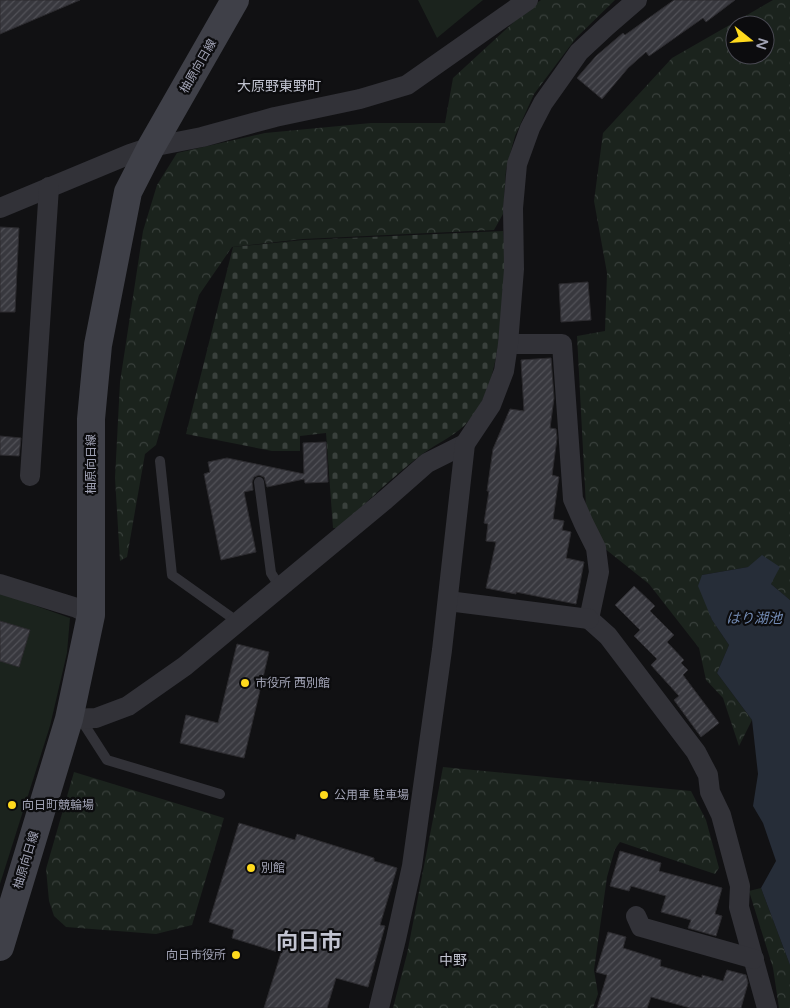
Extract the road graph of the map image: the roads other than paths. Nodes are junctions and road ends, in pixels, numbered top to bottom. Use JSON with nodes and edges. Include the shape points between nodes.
{"nodes":[{"id":1,"x":236,"y":0,"type":"edge"},
{"id":2,"x":528,"y":0,"type":"edge"},
{"id":3,"x":637,"y":0,"type":"edge"},
{"id":4,"x":151,"y":147,"type":"junction"},
{"id":5,"x":49,"y":187,"type":"junction"},
{"id":6,"x":0,"y":208,"type":"edge"},
{"id":7,"x":508,"y":344,"type":"junction"},
{"id":8,"x":465,"y":444,"type":"junction"},
{"id":9,"x":160,"y":461,"type":"dead end"},
{"id":10,"x":30,"y":476,"type":"dead end"},
{"id":11,"x":259,"y":482,"type":"dead end"},
{"id":12,"x":0,"y":584,"type":"edge"},
{"id":13,"x":280,"y":587,"type":"junction"},
{"id":14,"x":448,"y":601,"type":"junction"},
{"id":15,"x":91,"y":614,"type":"junction"},
{"id":16,"x":589,"y":619,"type":"junction"},
{"id":17,"x":238,"y":622,"type":"junction"},
{"id":18,"x":75,"y":719,"type":"junction"},
{"id":19,"x":220,"y":794,"type":"dead end"},
{"id":20,"x":636,"y":916,"type":"dead end"},
{"id":21,"x":0,"y":947,"type":"edge"},
{"id":22,"x":754,"y":959,"type":"junction"},
{"id":23,"x":379,"y":1008,"type":"edge"},
{"id":24,"x":766,"y":1008,"type":"edge"}],
"edges":[{"from":1,"to":4,"type":"main road","name":"柚原向日線"},
{"from":2,"to":4,"type":"street","via":[[407,85],[360,99]]},
{"from":3,"to":7,"type":"street","via":[[579,52],[543,103],[530,128],[517,164],[514,190],[514,269]]},
{"from":4,"to":5,"type":"street"},
{"from":4,"to":15,"type":"main road","name":"柚原向日線","via":[[128,192],[98,345],[91,419]]},
{"from":5,"to":6,"type":"street"},
{"from":5,"to":10,"type":"street"},
{"from":7,"to":8,"type":"street","via":[[504,371],[492,405]]},
{"from":7,"to":16,"type":"street","via":[[562,344],[573,499],[596,548],[599,572]]},
{"from":8,"to":13,"type":"street","via":[[427,462]]},
{"from":8,"to":14,"type":"street"},
{"from":9,"to":17,"type":"lane","via":[[172,575]]},
{"from":11,"to":13,"type":"lane","via":[[271,572]]},
{"from":12,"to":15,"type":"street"},
{"from":13,"to":17,"type":"street"},
{"from":14,"to":16,"type":"street"},
{"from":14,"to":23,"type":"street","via":[[412,866]]},
{"from":15,"to":18,"type":"main road","name":"柚原向日線"},
{"from":16,"to":22,"type":"street","via":[[608,636],[696,752],[708,775],[710,792],[720,815],[740,886],[739,907]]},
{"from":17,"to":18,"type":"street","via":[[185,666],[128,706],[96,718]]},
{"from":18,"to":19,"type":"lane","via":[[107,760]]},
{"from":18,"to":21,"type":"main road","name":"柚原向日線"},
{"from":20,"to":22,"type":"street","via":[[641,927]]},
{"from":22,"to":24,"type":"street"}]}
